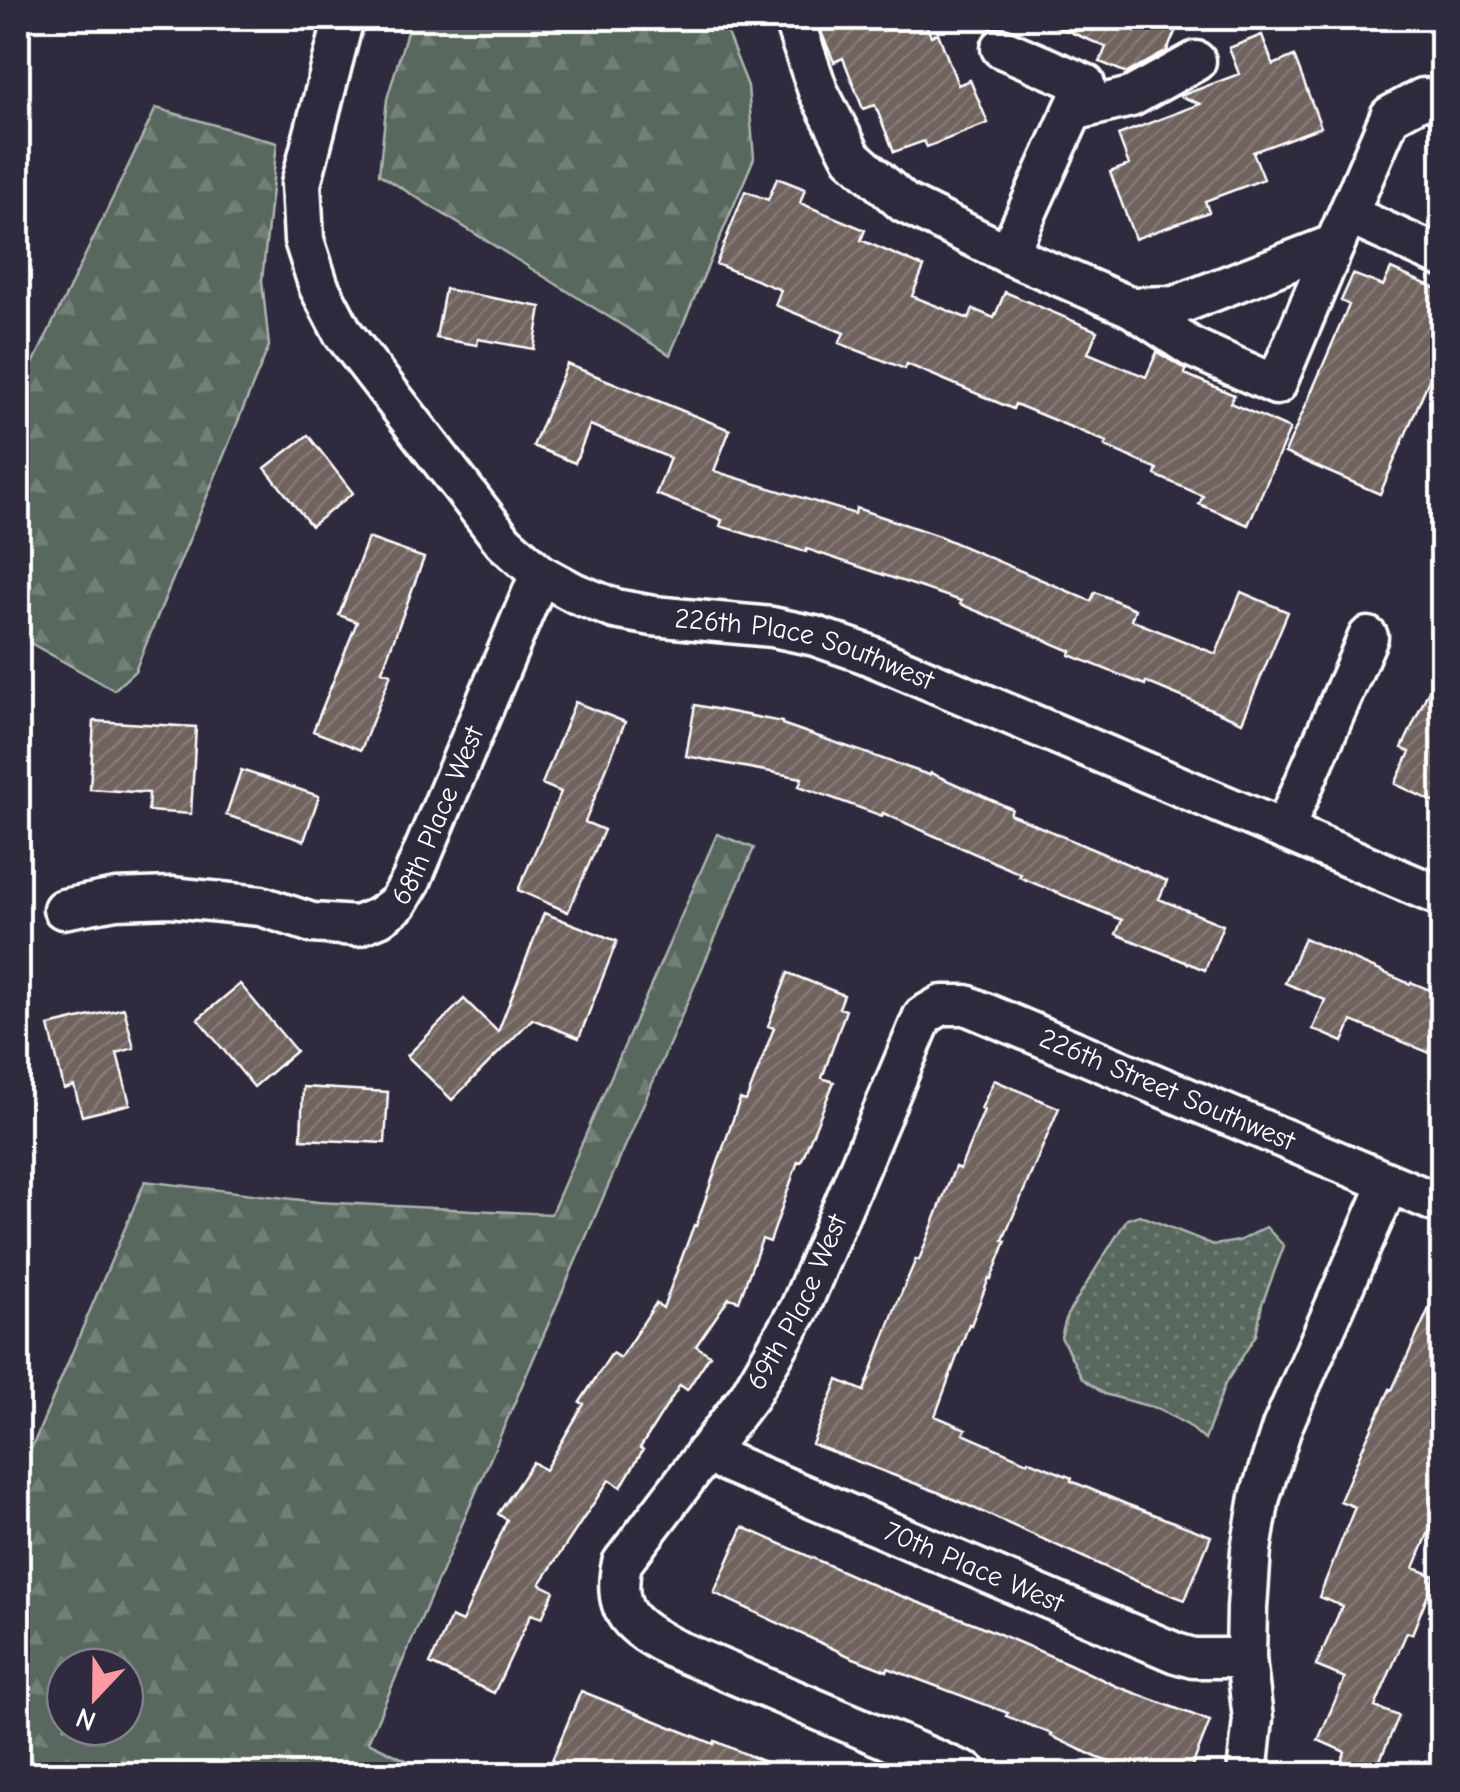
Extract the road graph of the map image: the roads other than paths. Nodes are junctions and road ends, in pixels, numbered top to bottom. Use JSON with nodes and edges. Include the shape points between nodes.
{"nodes":[{"id":1,"x":344,"y":18,"type":"edge"},
{"id":2,"x":793,"y":18,"type":"edge"},
{"id":3,"x":1001,"y":48,"type":"dead end"},
{"id":4,"x":1196,"y":61,"type":"dead end"},
{"id":5,"x":1442,"y":102,"type":"edge"},
{"id":6,"x":1073,"y":111,"type":"junction"},
{"id":7,"x":1342,"y":230,"type":"junction"},
{"id":8,"x":1008,"y":254,"type":"junction"},
{"id":9,"x":1442,"y":256,"type":"edge"},
{"id":10,"x":1131,"y":307,"type":"junction"},
{"id":11,"x":540,"y":574,"type":"junction"},
{"id":12,"x":1368,"y":637,"type":"dead end"},
{"id":13,"x":1284,"y":830,"type":"junction"},
{"id":14,"x":1442,"y":896,"type":"edge"},
{"id":15,"x":64,"y":910,"type":"dead end"},
{"id":16,"x":942,"y":1005,"type":"joint"},
{"id":17,"x":1389,"y":1183,"type":"junction"},
{"id":18,"x":1442,"y":1204,"type":"edge"},
{"id":19,"x":705,"y":1453,"type":"junction"},
{"id":20,"x":1246,"y":1658,"type":"junction"},
{"id":21,"x":969,"y":1774,"type":"edge"},
{"id":22,"x":1247,"y":1774,"type":"edge"}],
"edges":[{"from":1,"to":11,"type":"street","name":"226th Place Southwest","via":[[301,184],[304,240],[319,286],[343,333],[504,542]]},
{"from":2,"to":8,"type":"street","via":[[818,90],[852,157],[904,203]]},
{"from":3,"to":6,"type":"street","via":[[1085,84]]},
{"from":4,"to":6,"type":"street","via":[[1131,97]]},
{"from":5,"to":7,"type":"street","via":[[1423,98],[1390,116]]},
{"from":6,"to":8,"type":"street"},
{"from":7,"to":9,"type":"street"},
{"from":7,"to":10,"type":"street","via":[[1175,306]]},
{"from":7,"to":10,"type":"street","via":[[1276,385],[1190,348]]},
{"from":8,"to":10,"type":"street"},
{"from":11,"to":13,"type":"street","name":"226th Place Southwest","via":[[615,609],[816,636]]},
{"from":11,"to":15,"type":"street","name":"68th Place West","via":[[398,904],[357,926],[171,897]]},
{"from":12,"to":13,"type":"street"},
{"from":13,"to":14,"type":"street","name":"226th Place Southwest"},
{"from":16,"to":17,"type":"street","name":"226th Street Southwest","via":[[996,1016]]},
{"from":16,"to":19,"type":"street","name":"69th Place West","via":[[923,1016],[913,1036],[800,1308],[749,1396]]},
{"from":17,"to":18,"type":"street"},
{"from":17,"to":20,"type":"street","via":[[1282,1427],[1262,1489],[1251,1550]]},
{"from":19,"to":20,"type":"street","name":"70th Place West","via":[[1176,1653]]},
{"from":19,"to":21,"type":"street","name":"69th Place West","via":[[622,1563],[620,1603],[631,1622],[660,1642]]},
{"from":20,"to":22,"type":"street","via":[[1252,1719]]}]}
